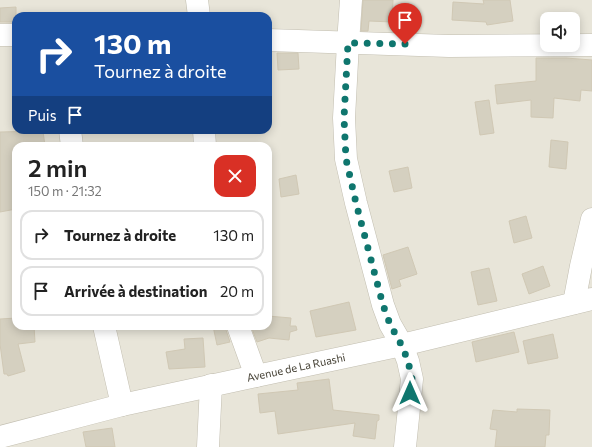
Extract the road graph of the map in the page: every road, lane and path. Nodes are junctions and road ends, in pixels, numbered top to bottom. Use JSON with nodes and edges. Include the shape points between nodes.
{"nodes":[{"id":1,"x":197,"y":0,"type":"edge"},
{"id":2,"x":351,"y":0,"type":"edge"},
{"id":3,"x":198,"y":12,"type":"edge"},
{"id":4,"x":0,"y":34,"type":"edge"},
{"id":5,"x":12,"y":35,"type":"edge"},
{"id":6,"x":272,"y":40,"type":"edge"},
{"id":7,"x":348,"y":43,"type":"junction"},
{"id":8,"x":592,"y":45,"type":"edge"},
{"id":9,"x":592,"y":219,"type":"edge"},
{"id":10,"x":583,"y":301,"type":"edge"},
{"id":11,"x":105,"y":330,"type":"edge"},
{"id":12,"x":239,"y":330,"type":"edge"},
{"id":13,"x":402,"y":346,"type":"junction"},
{"id":14,"x":256,"y":376,"type":"junction"},
{"id":15,"x":212,"y":385,"type":"junction"},
{"id":16,"x":122,"y":405,"type":"junction"},
{"id":17,"x":0,"y":437,"type":"edge"},
{"id":18,"x":208,"y":447,"type":"edge"},
{"id":19,"x":405,"y":447,"type":"edge"}],
"edges":[{"from":1,"to":3,"type":"street"},
{"from":2,"to":7,"type":"street"},
{"from":4,"to":5,"type":"street"},
{"from":6,"to":7,"type":"street"},
{"from":7,"to":8,"type":"street","via":[[449,46]]},
{"from":7,"to":13,"type":"street","via":[[344,118],[346,159],[383,305]]},
{"from":9,"to":10,"type":"street","via":[[580,266]]},
{"from":10,"to":13,"type":"street","name":"Avenue de La Ruashi"},
{"from":11,"to":16,"type":"street"},
{"from":12,"to":14,"type":"street"},
{"from":13,"to":14,"type":"street","name":"Avenue de La Ruashi"},
{"from":13,"to":19,"type":"street","via":[[412,379]]},
{"from":14,"to":15,"type":"street","name":"Avenue de La Ruashi"},
{"from":15,"to":16,"type":"street","name":"Avenue de La Ruashi"},
{"from":15,"to":18,"type":"street"},
{"from":16,"to":17,"type":"street","name":"Avenue de La Ruashi"}]}
